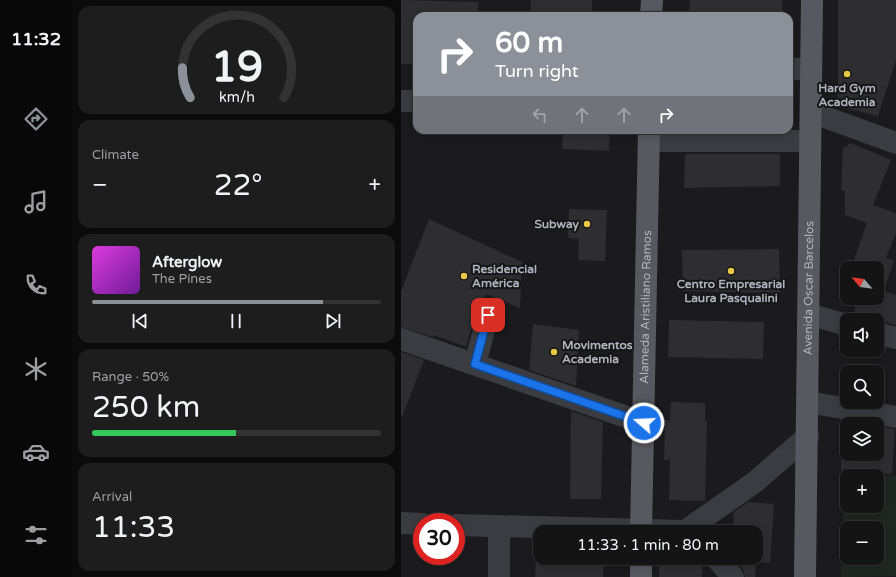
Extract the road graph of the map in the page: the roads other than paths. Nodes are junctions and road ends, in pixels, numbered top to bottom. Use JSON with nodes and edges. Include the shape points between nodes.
{"nodes":[{"id":1,"x":652,"y":0,"type":"edge"},
{"id":2,"x":812,"y":0,"type":"edge"},
{"id":3,"x":651,"y":12,"type":"edge"},
{"id":4,"x":793,"y":69,"type":"edge"},
{"id":5,"x":811,"y":69,"type":"junction"},
{"id":6,"x":401,"y":101,"type":"edge"},
{"id":7,"x":413,"y":101,"type":"edge"},
{"id":8,"x":811,"y":112,"type":"junction"},
{"id":9,"x":649,"y":136,"type":"edge"},
{"id":10,"x":810,"y":141,"type":"junction"},
{"id":11,"x":896,"y":143,"type":"edge"},
{"id":12,"x":808,"y":314,"type":"junction"},
{"id":13,"x":488,"y":315,"type":"dead end"},
{"id":14,"x":840,"y":323,"type":"edge"},
{"id":15,"x":884,"y":335,"type":"edge"},
{"id":16,"x":896,"y":338,"type":"edge"},
{"id":17,"x":401,"y":339,"type":"edge"},
{"id":18,"x":475,"y":364,"type":"junction"},
{"id":19,"x":807,"y":402,"type":"junction"},
{"id":20,"x":896,"y":417,"type":"edge"},
{"id":21,"x":644,"y":423,"type":"junction"},
{"id":22,"x":808,"y":436,"type":"junction"},
{"id":23,"x":401,"y":524,"type":"edge"},
{"id":24,"x":413,"y":524,"type":"edge"},
{"id":25,"x":465,"y":525,"type":"edge"},
{"id":26,"x":641,"y":525,"type":"edge"},
{"id":27,"x":694,"y":525,"type":"edge"},
{"id":28,"x":499,"y":526,"type":"junction"},
{"id":29,"x":533,"y":527,"type":"edge"},
{"id":30,"x":641,"y":565,"type":"edge"},
{"id":31,"x":722,"y":565,"type":"edge"},
{"id":32,"x":499,"y":577,"type":"edge"},
{"id":33,"x":641,"y":577,"type":"edge"},
{"id":34,"x":733,"y":577,"type":"edge"},
{"id":35,"x":805,"y":577,"type":"edge"}],
"edges":[{"from":1,"to":3,"type":"main road"},
{"from":2,"to":5,"type":"main road","name":"Avenida Oscar Barcelos"},
{"from":4,"to":5,"type":"street"},
{"from":5,"to":8,"type":"main road","name":"Avenida Oscar Barcelos"},
{"from":6,"to":7,"type":"street"},
{"from":8,"to":10,"type":"main road","name":"Avenida Oscar Barcelos"},
{"from":8,"to":11,"type":"street"},
{"from":9,"to":10,"type":"street"},
{"from":9,"to":21,"type":"main road","name":"Alameda Aristiliano Ramos"},
{"from":10,"to":12,"type":"main road","name":"Avenida Oscar Barcelos"},
{"from":12,"to":14,"type":"street"},
{"from":12,"to":19,"type":"main road","name":"Avenida Oscar Barcelos"},
{"from":13,"to":18,"type":"street"},
{"from":15,"to":16,"type":"street"},
{"from":17,"to":18,"type":"street"},
{"from":18,"to":21,"type":"street"},
{"from":19,"to":20,"type":"street"},
{"from":19,"to":22,"type":"main road","name":"Avenida Oscar Barcelos"},
{"from":21,"to":26,"type":"main road","name":"Alameda Aristiliano Ramos"},
{"from":22,"to":27,"type":"street","via":[[755,482]]},
{"from":22,"to":35,"type":"main road","name":"Avenida Oscar Barcelos"},
{"from":23,"to":24,"type":"street"},
{"from":25,"to":28,"type":"street"},
{"from":28,"to":29,"type":"street"},
{"from":28,"to":32,"type":"street"},
{"from":30,"to":33,"type":"main road"},
{"from":31,"to":34,"type":"street"}]}
